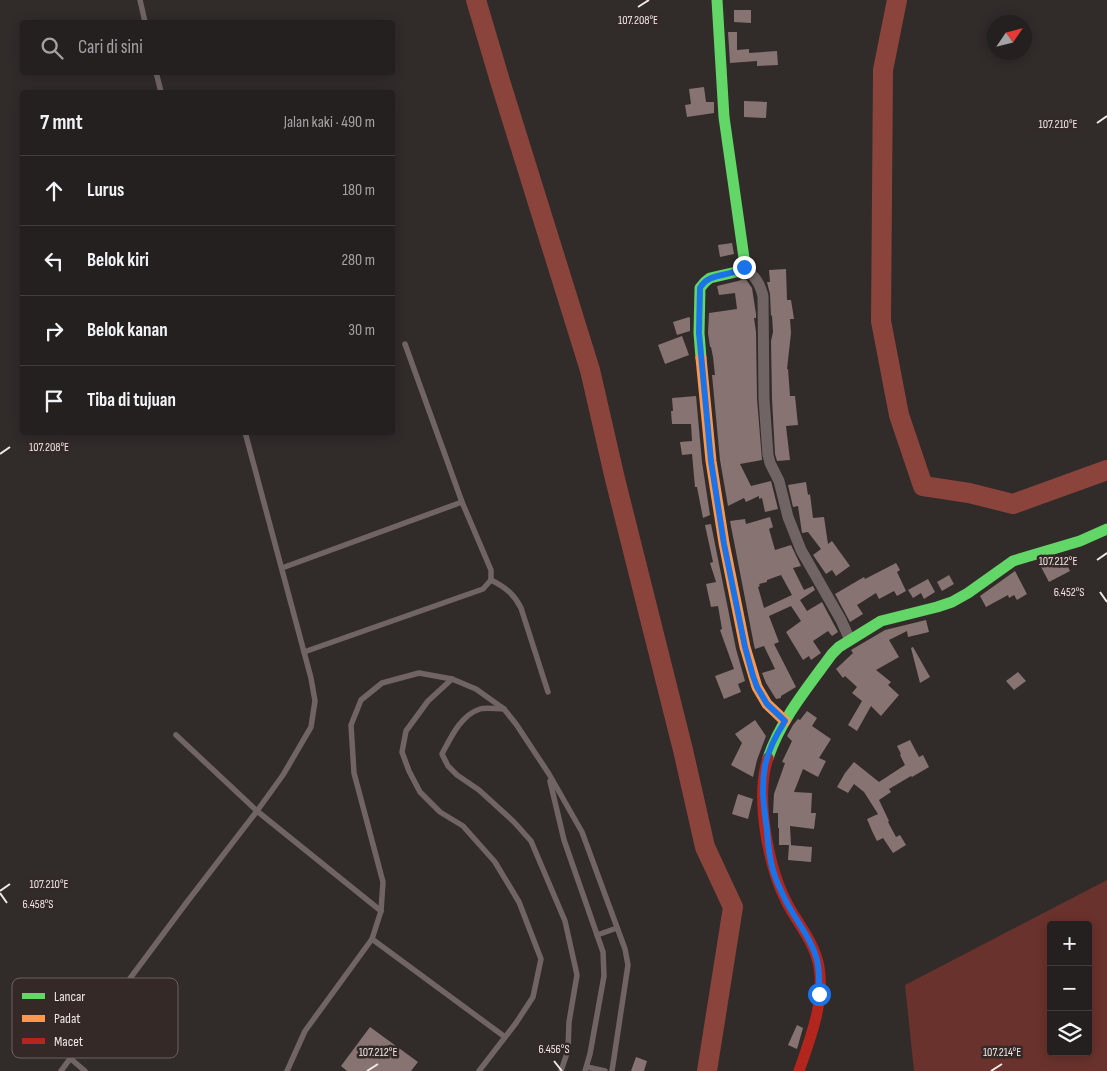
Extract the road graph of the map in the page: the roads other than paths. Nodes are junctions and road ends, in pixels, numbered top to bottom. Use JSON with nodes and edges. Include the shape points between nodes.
{"nodes":[{"id":1,"x":140,"y":0,"type":"edge"},
{"id":2,"x":717,"y":0,"type":"edge"},
{"id":3,"x":145,"y":20,"type":"edge"},
{"id":4,"x":157,"y":75,"type":"edge"},
{"id":5,"x":160,"y":90,"type":"edge"},
{"id":6,"x":744,"y":267,"type":"junction"},
{"id":7,"x":405,"y":344,"type":"dead end"},
{"id":8,"x":246,"y":435,"type":"edge"},
{"id":9,"x":462,"y":502,"type":"junction"},
{"id":10,"x":1107,"y":529,"type":"edge"},
{"id":11,"x":282,"y":568,"type":"junction"},
{"id":12,"x":491,"y":580,"type":"junction"},
{"id":13,"x":850,"y":640,"type":"junction"},
{"id":14,"x":304,"y":652,"type":"junction"},
{"id":15,"x":452,"y":679,"type":"junction"},
{"id":16,"x":548,"y":692,"type":"dead end"},
{"id":17,"x":504,"y":709,"type":"junction"},
{"id":18,"x":785,"y":721,"type":"junction"},
{"id":19,"x":176,"y":735,"type":"dead end"},
{"id":20,"x":549,"y":774,"type":"junction"},
{"id":21,"x":257,"y":811,"type":"junction"},
{"id":22,"x":381,"y":911,"type":"junction"},
{"id":23,"x":617,"y":928,"type":"junction"},
{"id":24,"x":597,"y":935,"type":"junction"},
{"id":25,"x":372,"y":939,"type":"junction"},
{"id":26,"x":130,"y":978,"type":"edge"},
{"id":27,"x":505,"y":1037,"type":"junction"},
{"id":28,"x":71,"y":1059,"type":"joint"},
{"id":29,"x":586,"y":1069,"type":"edge"},
{"id":30,"x":61,"y":1071,"type":"edge"},
{"id":31,"x":85,"y":1071,"type":"edge"},
{"id":32,"x":287,"y":1071,"type":"edge"},
{"id":33,"x":479,"y":1071,"type":"edge"},
{"id":34,"x":561,"y":1071,"type":"edge"},
{"id":35,"x":605,"y":1071,"type":"edge"},
{"id":36,"x":612,"y":1071,"type":"edge"},
{"id":37,"x":798,"y":1071,"type":"edge"}],
"edges":[{"from":1,"to":3,"type":"lane"},
{"from":2,"to":6,"type":"street","via":[[724,117]]},
{"from":4,"to":5,"type":"lane"},
{"from":6,"to":13,"type":"street","via":[[758,281],[763,296],[764,399],[770,463],[801,550]]},
{"from":6,"to":18,"type":"street","via":[[703,283],[700,288],[699,333],[714,480],[745,647],[762,697]]},
{"from":7,"to":9,"type":"lane"},
{"from":8,"to":11,"type":"lane"},
{"from":9,"to":11,"type":"lane"},
{"from":9,"to":12,"type":"lane","via":[[491,570]]},
{"from":10,"to":13,"type":"street","via":[[1080,541],[1013,561],[952,602],[881,621]]},
{"from":11,"to":14,"type":"lane"},
{"from":12,"to":14,"type":"lane","via":[[483,589]]},
{"from":12,"to":16,"type":"lane","via":[[516,598]]},
{"from":13,"to":18,"type":"street","via":[[832,654]]},
{"from":14,"to":21,"type":"lane","via":[[315,701],[311,727]]},
{"from":15,"to":17,"type":"lane","via":[[476,689]]},
{"from":15,"to":22,"type":"lane","via":[[419,673],[382,683],[362,700],[351,724],[354,773],[383,882]]},
{"from":15,"to":27,"type":"lane","via":[[428,701],[406,731],[402,752],[420,792],[440,812],[463,826],[495,862],[519,902],[541,959],[533,997]]},
{"from":17,"to":20,"type":"lane"},
{"from":17,"to":34,"type":"lane","via":[[480,709],[466,717],[442,754],[457,775],[479,790],[531,841],[565,921],[577,975],[568,1050]]},
{"from":18,"to":37,"type":"street","via":[[774,739],[765,765],[763,788],[769,848],[776,878],[814,951],[819,969],[819,994],[811,1034]]},
{"from":19,"to":21,"type":"lane"},
{"from":20,"to":23,"type":"lane","via":[[582,832]]},
{"from":20,"to":24,"type":"lane","via":[[564,840]]},
{"from":21,"to":22,"type":"lane"},
{"from":21,"to":26,"type":"lane"},
{"from":22,"to":25,"type":"lane"},
{"from":23,"to":24,"type":"lane"},
{"from":23,"to":36,"type":"lane","via":[[628,965]]},
{"from":24,"to":29,"type":"lane","via":[[603,952],[604,976]]},
{"from":25,"to":27,"type":"lane"},
{"from":25,"to":32,"type":"lane","via":[[305,1031]]},
{"from":27,"to":33,"type":"lane"},
{"from":28,"to":30,"type":"lane"},
{"from":28,"to":31,"type":"lane"},
{"from":29,"to":35,"type":"lane"}]}
